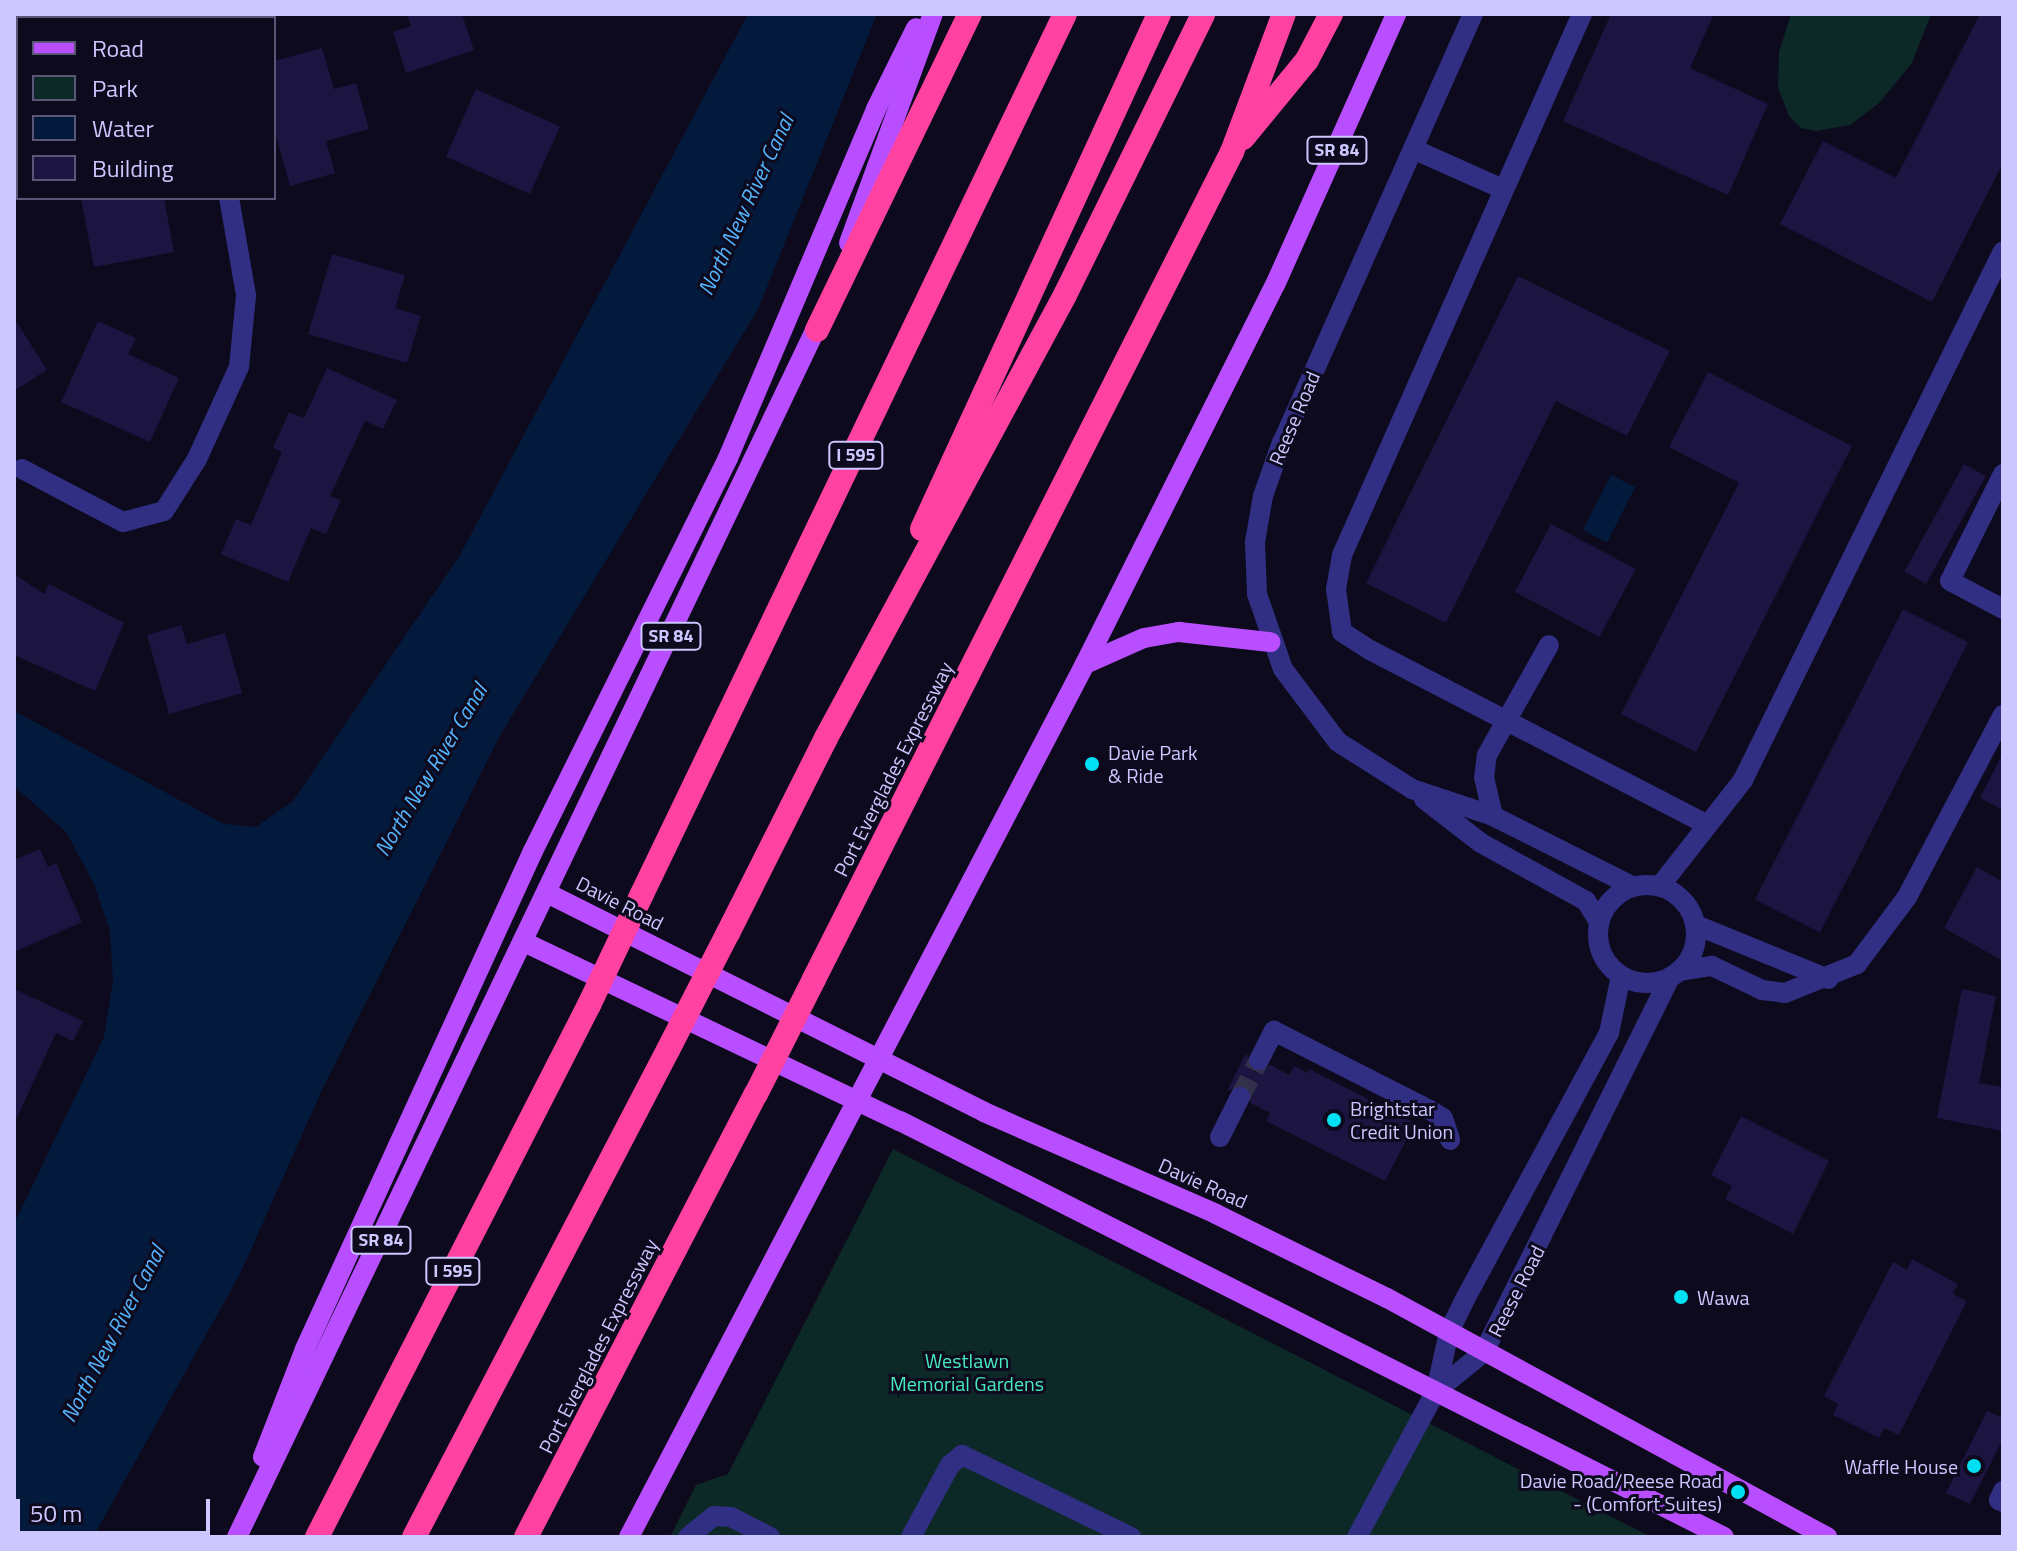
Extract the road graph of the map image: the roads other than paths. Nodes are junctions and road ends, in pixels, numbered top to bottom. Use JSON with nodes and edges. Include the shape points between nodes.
{"nodes":[{"id":1,"x":923,"y":14,"type":"edge"},
{"id":2,"x":933,"y":14,"type":"edge"},
{"id":3,"x":970,"y":14,"type":"edge"},
{"id":4,"x":1065,"y":14,"type":"edge"},
{"id":5,"x":1159,"y":14,"type":"edge"},
{"id":6,"x":1203,"y":14,"type":"edge"},
{"id":7,"x":1284,"y":14,"type":"edge"},
{"id":8,"x":1331,"y":14,"type":"edge"},
{"id":9,"x":1396,"y":14,"type":"edge"},
{"id":10,"x":1473,"y":14,"type":"edge"},
{"id":11,"x":1582,"y":14,"type":"edge"},
{"id":12,"x":1413,"y":149,"type":"junction"},
{"id":13,"x":1232,"y":152,"type":"junction"},
{"id":14,"x":1503,"y":189,"type":"junction"},
{"id":15,"x":229,"y":200,"type":"edge"},
{"id":16,"x":2003,"y":251,"type":"edge"},
{"id":17,"x":817,"y":330,"type":"junction"},
{"id":18,"x":22,"y":469,"type":"dead end"},
{"id":19,"x":2003,"y":474,"type":"edge"},
{"id":20,"x":1996,"y":511,"type":"edge"},
{"id":21,"x":2003,"y":609,"type":"edge"},
{"id":22,"x":1270,"y":642,"type":"junction"},
{"id":23,"x":1549,"y":645,"type":"dead end"},
{"id":24,"x":1085,"y":664,"type":"junction"},
{"id":25,"x":2003,"y":715,"type":"edge"},
{"id":26,"x":1508,"y":719,"type":"junction"},
{"id":27,"x":826,"y":738,"type":"junction"},
{"id":28,"x":1412,"y":789,"type":"junction"},
{"id":29,"x":1493,"y":816,"type":"junction"},
{"id":30,"x":1706,"y":824,"type":"junction"},
{"id":31,"x":1632,"y":886,"type":"junction"},
{"id":32,"x":1660,"y":886,"type":"junction"},
{"id":33,"x":549,"y":894,"type":"junction"},
{"id":34,"x":1599,"y":922,"type":"junction"},
{"id":35,"x":1696,"y":925,"type":"junction"},
{"id":36,"x":526,"y":943,"type":"junction"},
{"id":37,"x":1674,"y":974,"type":"junction"},
{"id":38,"x":1621,"y":976,"type":"junction"},
{"id":39,"x":1828,"y":979,"type":"junction"},
{"id":40,"x":877,"y":1059,"type":"junction"},
{"id":41,"x":1259,"y":1060,"type":"tunnel mouth"},
{"id":42,"x":1240,"y":1097,"type":"tunnel mouth"},
{"id":43,"x":855,"y":1102,"type":"junction"},
{"id":44,"x":1220,"y":1137,"type":"dead end"},
{"id":45,"x":1450,"y":1140,"type":"dead end"},
{"id":46,"x":1449,"y":1332,"type":"junction"},
{"id":47,"x":1484,"y":1352,"type":"junction"},
{"id":48,"x":1436,"y":1391,"type":"junction"},
{"id":49,"x":2003,"y":1491,"type":"edge"},
{"id":50,"x":2003,"y":1502,"type":"edge"},
{"id":51,"x":234,"y":1537,"type":"edge"},
{"id":52,"x":317,"y":1537,"type":"edge"},
{"id":53,"x":414,"y":1537,"type":"edge"},
{"id":54,"x":526,"y":1537,"type":"edge"},
{"id":55,"x":629,"y":1537,"type":"edge"},
{"id":56,"x":688,"y":1537,"type":"edge"},
{"id":57,"x":770,"y":1537,"type":"edge"},
{"id":58,"x":911,"y":1537,"type":"edge"},
{"id":59,"x":1131,"y":1537,"type":"edge"},
{"id":60,"x":1357,"y":1537,"type":"edge"},
{"id":61,"x":1724,"y":1537,"type":"edge"},
{"id":62,"x":1827,"y":1537,"type":"edge"}],
"edges":[{"from":1,"to":51,"type":"main road","via":[[876,109],[728,458],[533,851],[324,1306]]},
{"from":2,"to":17,"type":"main road","number":"SR 84"},
{"from":3,"to":17,"type":"highway"},
{"from":4,"to":52,"type":"highway","number":"I 595","bridge":true,"via":[[589,1005]]},
{"from":5,"to":27,"type":"highway"},
{"from":6,"to":27,"type":"highway","via":[[1065,295]]},
{"from":7,"to":13,"type":"highway","name":"Port Everglades Expressway"},
{"from":8,"to":13,"type":"highway","via":[[1307,60]]},
{"from":9,"to":24,"type":"main road","number":"SR 84","via":[[1275,285]]},
{"from":10,"to":12,"type":"street","name":"Reese Road"},
{"from":11,"to":14,"type":"street"},
{"from":12,"to":14,"type":"street"},
{"from":12,"to":22,"type":"street","name":"Reese Road","via":[[1263,496],[1255,542],[1257,594]]},
{"from":13,"to":54,"type":"highway","name":"Port Everglades Expressway","bridge":true},
{"from":14,"to":26,"type":"street","via":[[1342,555],[1336,589],[1342,632]]},
{"from":15,"to":18,"type":"street","via":[[246,295],[239,367],[197,459],[164,511],[123,522]]},
{"from":16,"to":30,"type":"street","via":[[1743,780]]},
{"from":17,"to":33,"type":"main road","number":"SR 84"},
{"from":19,"to":20,"type":"street"},
{"from":20,"to":21,"type":"street","via":[[1950,581]]},
{"from":22,"to":24,"type":"main road","via":[[1179,632],[1144,638]]},
{"from":22,"to":28,"type":"street","name":"Reese Road","via":[[1308,708],[1338,742]]},
{"from":23,"to":26,"type":"street"},
{"from":24,"to":40,"type":"main road","number":"SR 84"},
{"from":25,"to":39,"type":"street","via":[[1907,897],[1857,964]]},
{"from":26,"to":29,"type":"street","via":[[1487,755],[1484,778]]},
{"from":26,"to":30,"type":"street"},
{"from":27,"to":53,"type":"highway","bridge":true},
{"from":28,"to":29,"type":"street","name":"Reese Road"},
{"from":28,"to":34,"type":"street","name":"Reese Road","via":[[1481,843],[1586,901]]},
{"from":29,"to":31,"type":"street","name":"Reese Road"},
{"from":30,"to":32,"type":"street"},
{"from":31,"to":32,"type":"street"},
{"from":31,"to":34,"type":"street","via":[[1611,900]]},
{"from":32,"to":35,"type":"street","via":[[1683,900]]},
{"from":33,"to":36,"type":"main road","number":"SR 84"},
{"from":33,"to":40,"type":"main road","name":"Davie Road"},
{"from":34,"to":38,"type":"street","via":[[1601,953]]},
{"from":35,"to":37,"type":"street","via":[[1693,950]]},
{"from":35,"to":39,"type":"street"},
{"from":36,"to":43,"type":"main road"},
{"from":36,"to":51,"type":"main road","number":"SR 84"},
{"from":37,"to":38,"type":"street","via":[[1645,983]]},
{"from":37,"to":39,"type":"street","via":[[1712,966],[1762,990],[1785,993]]},
{"from":37,"to":47,"type":"street","name":"Reese Road"},
{"from":38,"to":46,"type":"street","name":"Reese Road","via":[[1609,1033]]},
{"from":40,"to":43,"type":"main road","number":"SR 84"},
{"from":40,"to":46,"type":"main road","name":"Davie Road","via":[[1039,1139],[1216,1214]]},
{"from":41,"to":45,"type":"street","via":[[1274,1031],[1443,1118]]},
{"from":42,"to":44,"type":"street"},
{"from":43,"to":48,"type":"main road"},
{"from":43,"to":55,"type":"main road","number":"SR 84"},
{"from":46,"to":47,"type":"main road","name":"Davie Road"},
{"from":46,"to":48,"type":"street","name":"Reese Road"},
{"from":47,"to":48,"type":"street","name":"Reese Road"},
{"from":47,"to":62,"type":"main road","name":"Davie Road"},
{"from":48,"to":60,"type":"street"},
{"from":48,"to":61,"type":"main road"},
{"from":49,"to":50,"type":"street"},
{"from":56,"to":57,"type":"street","via":[[714,1516],[731,1517]]},
{"from":58,"to":59,"type":"street","via":[[950,1465],[962,1455]]}]}
